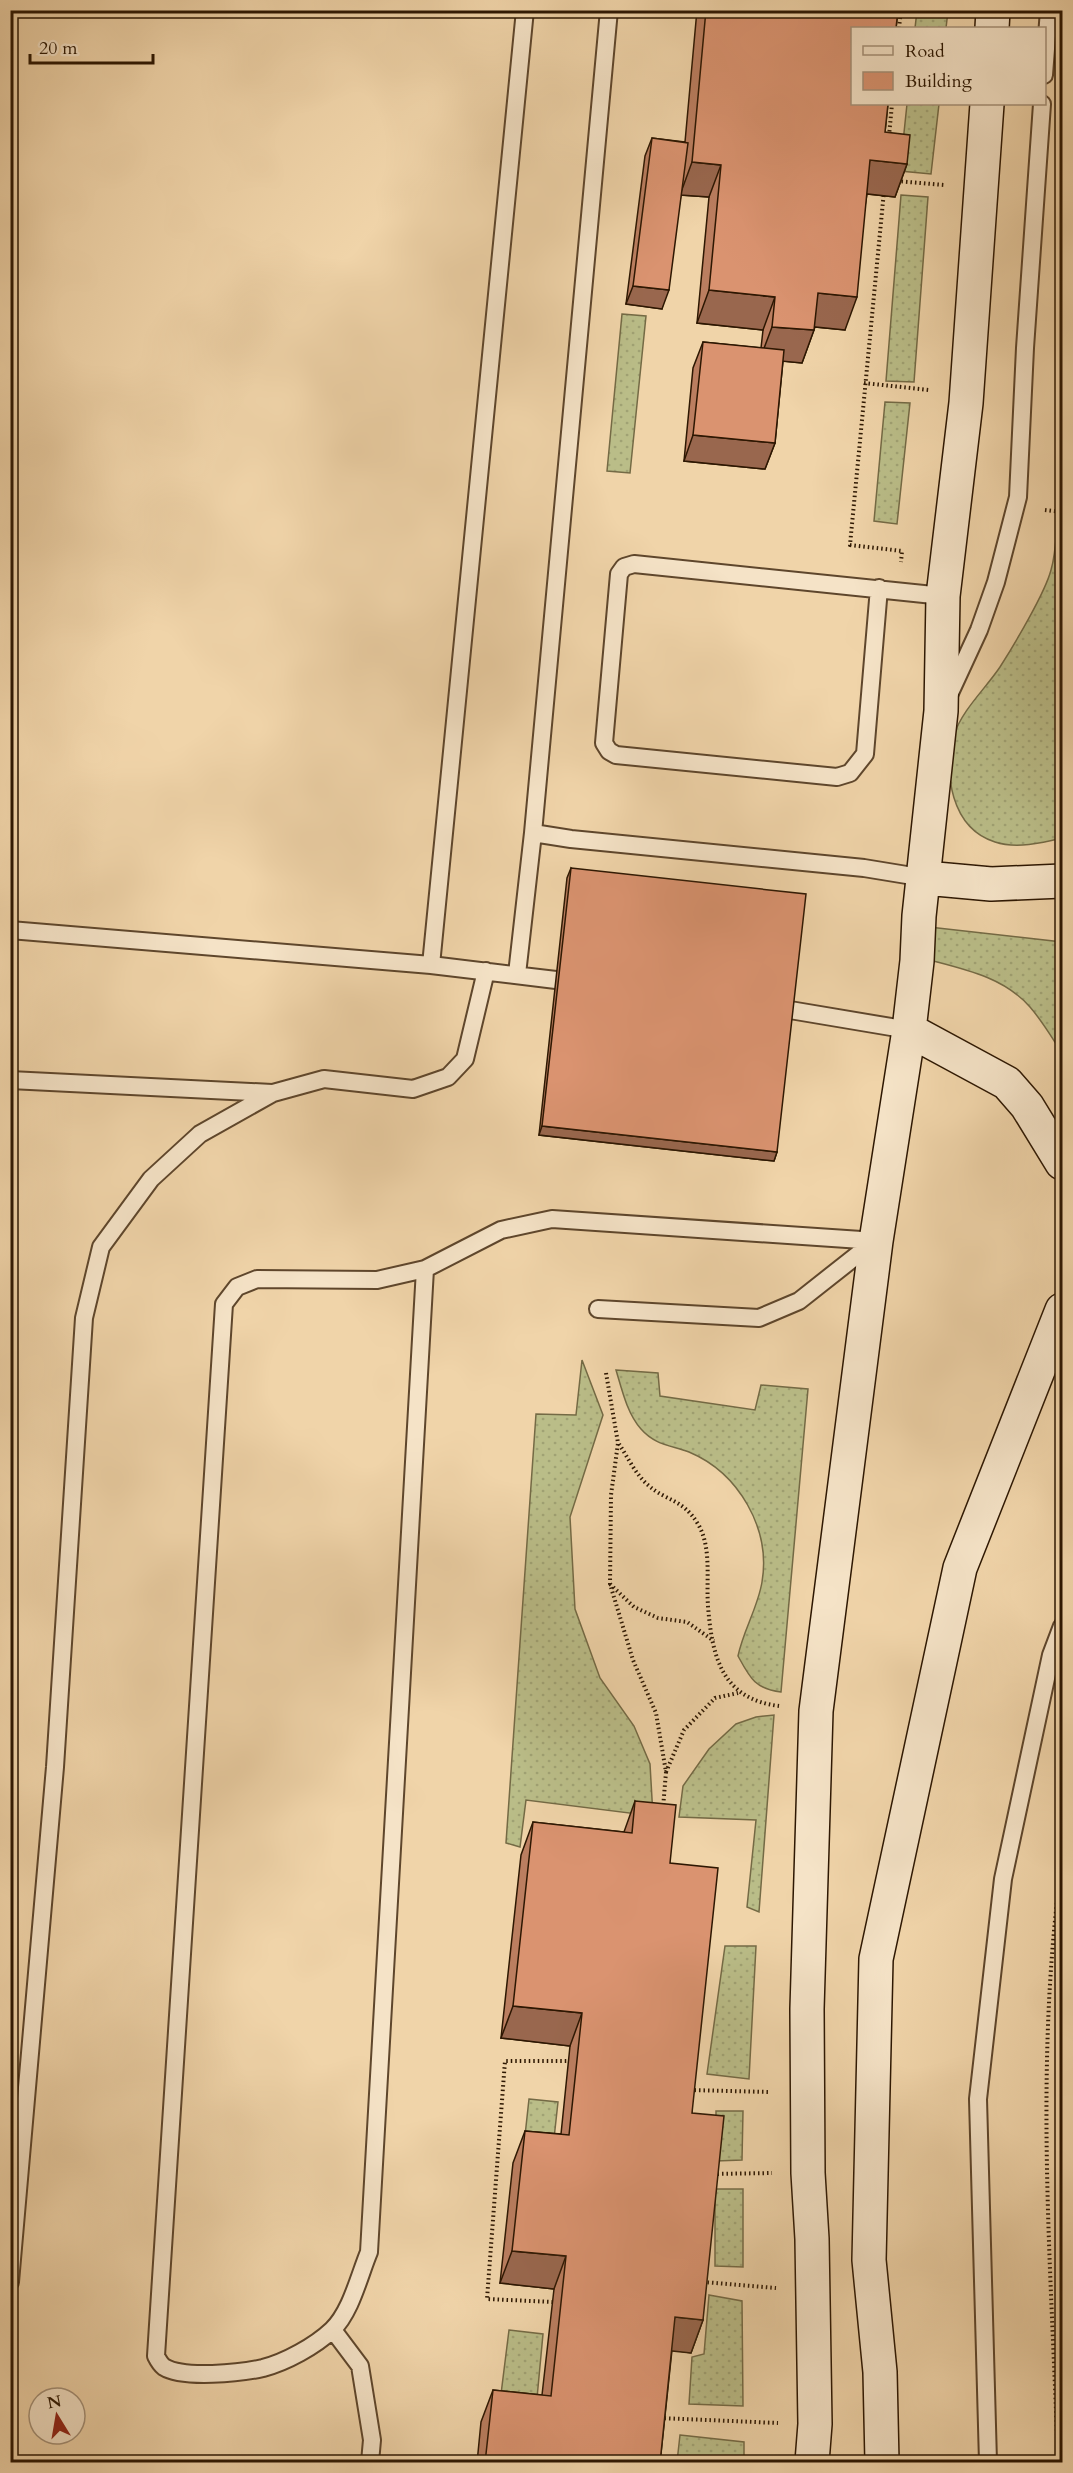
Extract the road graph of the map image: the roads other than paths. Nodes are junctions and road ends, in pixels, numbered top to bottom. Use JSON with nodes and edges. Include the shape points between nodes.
{"nodes":[{"id":1,"x":525,"y":10,"type":"edge"},
{"id":2,"x":609,"y":10,"type":"edge"},
{"id":3,"x":993,"y":10,"type":"edge"},
{"id":4,"x":1049,"y":10,"type":"edge"},
{"id":5,"x":992,"y":27,"type":"edge"},
{"id":6,"x":1046,"y":49,"type":"edge"},
{"id":7,"x":987,"y":105,"type":"edge"},
{"id":8,"x":1042,"y":105,"type":"edge"},
{"id":9,"x":944,"y":584,"type":"junction"},
{"id":10,"x":879,"y":588,"type":"junction"},
{"id":11,"x":941,"y":711,"type":"junction"},
{"id":12,"x":533,"y":833,"type":"junction"},
{"id":13,"x":925,"y":878,"type":"junction"},
{"id":14,"x":1062,"y":881,"type":"edge"},
{"id":15,"x":10,"y":930,"type":"edge"},
{"id":16,"x":431,"y":965,"type":"junction"},
{"id":17,"x":486,"y":971,"type":"junction"},
{"id":18,"x":517,"y":974,"type":"junction"},
{"id":19,"x":556,"y":980,"type":"edge"},
{"id":20,"x":790,"y":1010,"type":"edge"},
{"id":21,"x":909,"y":1030,"type":"junction"},
{"id":22,"x":10,"y":1080,"type":"edge"},
{"id":23,"x":273,"y":1093,"type":"junction"},
{"id":24,"x":1062,"y":1163,"type":"edge"},
{"id":25,"x":876,"y":1241,"type":"junction"},
{"id":26,"x":425,"y":1269,"type":"junction"},
{"id":27,"x":598,"y":1310,"type":"dead end"},
{"id":28,"x":1062,"y":1310,"type":"edge"},
{"id":29,"x":1062,"y":1626,"type":"edge"},
{"id":30,"x":10,"y":2282,"type":"edge"},
{"id":31,"x":333,"y":2330,"type":"junction"},
{"id":32,"x":370,"y":2463,"type":"edge"},
{"id":33,"x":812,"y":2463,"type":"edge"},
{"id":34,"x":882,"y":2463,"type":"edge"},
{"id":35,"x":988,"y":2463,"type":"edge"}],
"edges":[{"from":1,"to":16,"type":"lane"},
{"from":2,"to":12,"type":"lane"},
{"from":3,"to":5,"type":"main road"},
{"from":4,"to":6,"type":"lane"},
{"from":7,"to":9,"type":"main road","via":[[966,394]]},
{"from":8,"to":11,"type":"lane","via":[[1018,497],[986,611]]},
{"from":9,"to":10,"type":"lane"},
{"from":9,"to":11,"type":"main road"},
{"from":10,"to":10,"type":"lane","via":[[634,564],[624,567],[619,574],[604,743],[616,755],[837,777],[850,773],[865,754]]},
{"from":11,"to":13,"type":"main road"},
{"from":12,"to":13,"type":"lane"},
{"from":12,"to":18,"type":"lane"},
{"from":13,"to":14,"type":"main road","via":[[991,884]]},
{"from":13,"to":21,"type":"main road"},
{"from":15,"to":16,"type":"lane"},
{"from":16,"to":17,"type":"lane"},
{"from":17,"to":18,"type":"lane"},
{"from":17,"to":23,"type":"lane","via":[[465,1059],[448,1077],[413,1089],[324,1079]]},
{"from":18,"to":19,"type":"lane"},
{"from":20,"to":21,"type":"lane"},
{"from":21,"to":24,"type":"main road","via":[[1007,1083],[1027,1106]]},
{"from":21,"to":25,"type":"main road"},
{"from":22,"to":23,"type":"lane"},
{"from":23,"to":30,"type":"lane","via":[[200,1134],[151,1179],[101,1247],[84,1318],[56,1767]]},
{"from":25,"to":26,"type":"lane","via":[[552,1219],[501,1230]]},
{"from":25,"to":27,"type":"lane","via":[[799,1301],[759,1318]]},
{"from":25,"to":33,"type":"main road","via":[[816,1711],[807,2009],[815,2424]]},
{"from":26,"to":31,"type":"lane","via":[[369,2252]]},
{"from":26,"to":31,"type":"lane","via":[[377,1280],[257,1279],[237,1287],[224,1304],[156,2356],[170,2370],[209,2374],[264,2367],[307,2348]]},
{"from":28,"to":34,"type":"main road","via":[[960,1568],[876,1959],[868,2260],[880,2372]]},
{"from":29,"to":35,"type":"lane","via":[[1051,1655],[1003,1879],[978,2099]]},
{"from":31,"to":32,"type":"lane","via":[[360,2366],[372,2440]]}]}
